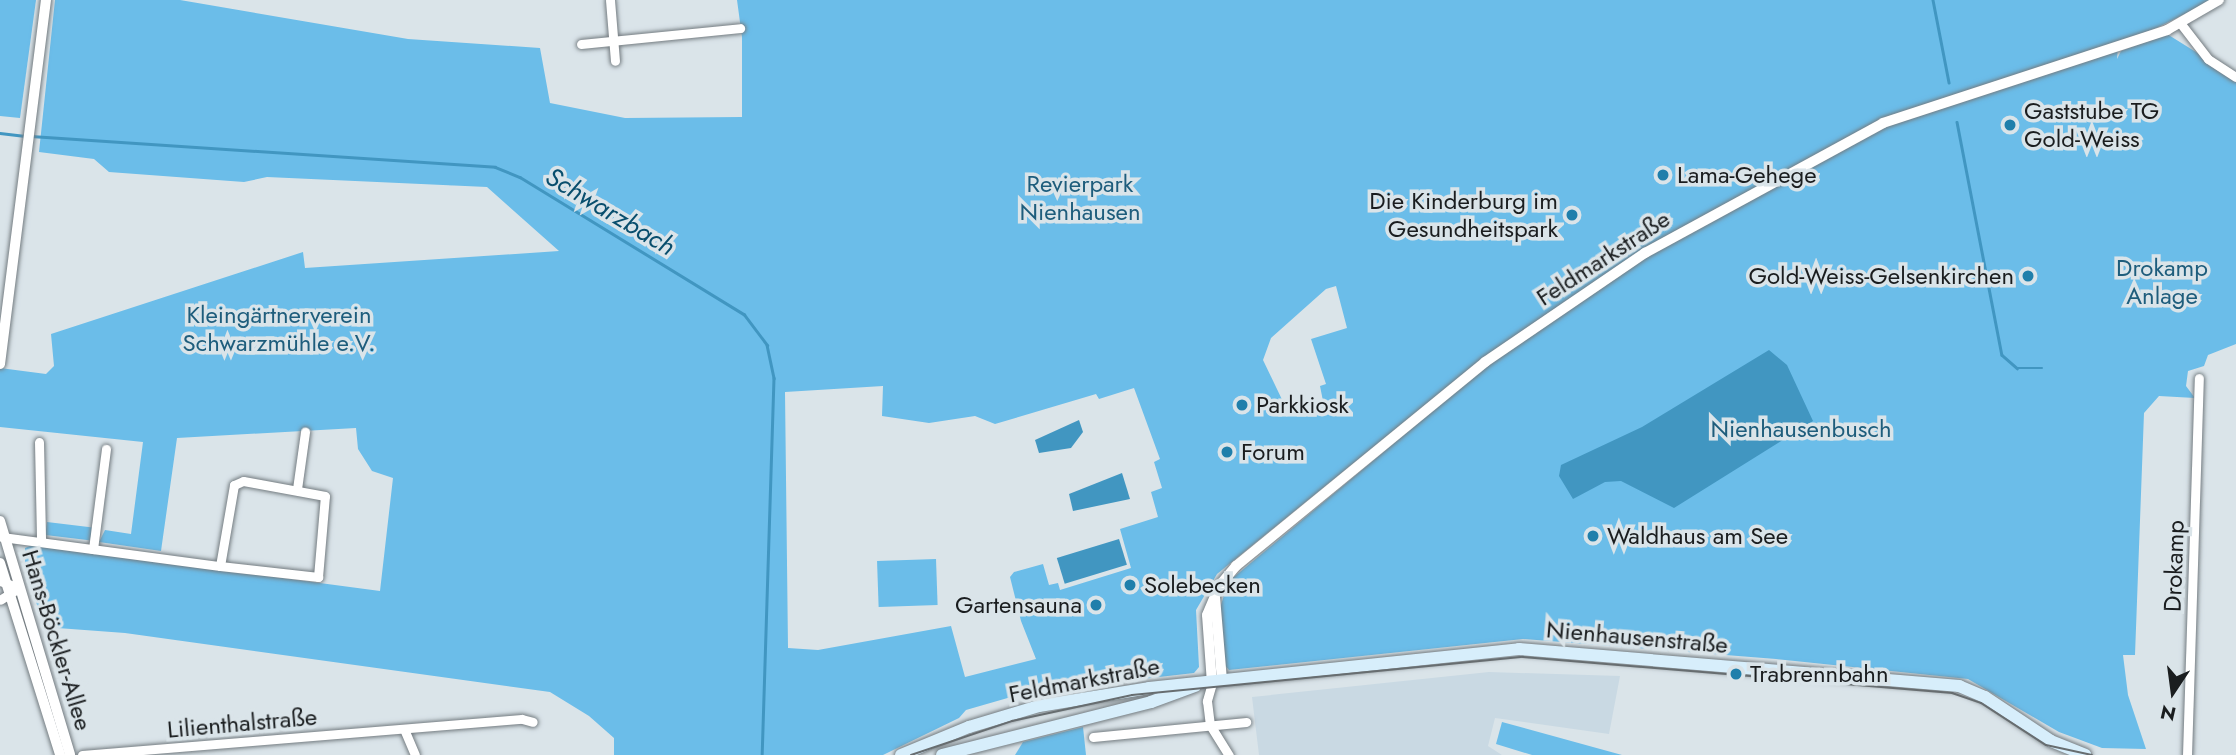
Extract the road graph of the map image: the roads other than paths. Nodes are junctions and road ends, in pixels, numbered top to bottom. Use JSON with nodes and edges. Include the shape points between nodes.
{"nodes":[{"id":1,"x":46,"y":0,"type":"edge"},
{"id":2,"x":610,"y":0,"type":"edge"},
{"id":3,"x":2219,"y":0,"type":"edge"},
{"id":4,"x":2181,"y":24,"type":"junction"},
{"id":5,"x":740,"y":28,"type":"dead end"},
{"id":6,"x":614,"y":42,"type":"junction"},
{"id":7,"x":581,"y":44,"type":"dead end"},
{"id":8,"x":615,"y":61,"type":"dead end"},
{"id":9,"x":2236,"y":77,"type":"edge"},
{"id":10,"x":0,"y":364,"type":"edge"},
{"id":11,"x":2199,"y":378,"type":"dead end"},
{"id":12,"x":305,"y":432,"type":"dead end"},
{"id":13,"x":39,"y":442,"type":"dead end"},
{"id":14,"x":106,"y":449,"type":"dead end"},
{"id":15,"x":297,"y":489,"type":"junction"},
{"id":16,"x":0,"y":521,"type":"edge"},
{"id":17,"x":2,"y":537,"type":"edge"},
{"id":18,"x":41,"y":541,"type":"junction"},
{"id":19,"x":93,"y":549,"type":"junction"},
{"id":20,"x":0,"y":563,"type":"edge"},
{"id":21,"x":220,"y":566,"type":"junction"},
{"id":22,"x":3,"y":582,"type":"edge"},
{"id":23,"x":19,"y":588,"type":"junction"},
{"id":24,"x":5,"y":598,"type":"edge"},
{"id":25,"x":1217,"y":682,"type":"junction"},
{"id":26,"x":1197,"y":685,"type":"junction"},
{"id":27,"x":533,"y":722,"type":"dead end"},
{"id":28,"x":1245,"y":722,"type":"dead end"},
{"id":29,"x":1210,"y":725,"type":"junction"},
{"id":30,"x":404,"y":729,"type":"junction"},
{"id":31,"x":1093,"y":737,"type":"dead end"},
{"id":32,"x":60,"y":755,"type":"edge"},
{"id":33,"x":70,"y":755,"type":"edge"},
{"id":34,"x":82,"y":755,"type":"edge"},
{"id":35,"x":415,"y":755,"type":"edge"},
{"id":36,"x":901,"y":755,"type":"edge"},
{"id":37,"x":942,"y":755,"type":"edge"},
{"id":38,"x":1229,"y":755,"type":"edge"},
{"id":39,"x":2085,"y":755,"type":"edge"},
{"id":40,"x":2187,"y":755,"type":"edge"}],
"edges":[{"from":1,"to":10,"type":"street"},
{"from":2,"to":6,"type":"street"},
{"from":3,"to":4,"type":"street","name":"Feldmarkstraße"},
{"from":4,"to":9,"type":"street","via":[[2208,59]]},
{"from":4,"to":25,"type":"street","name":"Feldmarkstraße","via":[[1883,123],[1645,253],[1485,362],[1236,566],[1215,597],[1206,624]]},
{"from":5,"to":6,"type":"street"},
{"from":6,"to":7,"type":"street"},
{"from":6,"to":8,"type":"street"},
{"from":11,"to":40,"type":"street","name":"Drokamp"},
{"from":12,"to":15,"type":"street"},
{"from":13,"to":18,"type":"street"},
{"from":14,"to":19,"type":"street"},
{"from":15,"to":21,"type":"street","via":[[243,481],[234,485]]},
{"from":15,"to":21,"type":"street","via":[[327,499],[318,577]]},
{"from":16,"to":17,"type":"street","name":"Hans-Böckler-Allee"},
{"from":17,"to":18,"type":"street"},
{"from":17,"to":23,"type":"street","name":"Hans-Böckler-Allee"},
{"from":18,"to":19,"type":"street"},
{"from":19,"to":21,"type":"street"},
{"from":20,"to":22,"type":"street","name":"Hans-Böckler-Allee"},
{"from":22,"to":23,"type":"street"},
{"from":22,"to":24,"type":"street","name":"Hans-Böckler-Allee"},
{"from":23,"to":24,"type":"street"},
{"from":23,"to":33,"type":"street","name":"Hans-Böckler-Allee"},
{"from":24,"to":32,"type":"street","name":"Hans-Böckler-Allee"},
{"from":25,"to":26,"type":"main road","name":"Feldmarkstraße"},
{"from":25,"to":29,"type":"street","via":[[1207,701]]},
{"from":25,"to":39,"type":"main road","name":"Nienhausenstraße","via":[[1519,649],[1942,683],[1985,697],[2051,741]]},
{"from":26,"to":36,"type":"main road","name":"Feldmarkstraße","via":[[1038,706]]},
{"from":26,"to":37,"type":"main road","name":"Feldmarkstraße","via":[[1152,702]]},
{"from":27,"to":30,"type":"street","name":"Lilienthalstraße","via":[[522,719]]},
{"from":28,"to":29,"type":"street"},
{"from":29,"to":31,"type":"street"},
{"from":29,"to":38,"type":"street"},
{"from":30,"to":34,"type":"street","name":"Lilienthalstraße"},
{"from":30,"to":35,"type":"street"}]}
